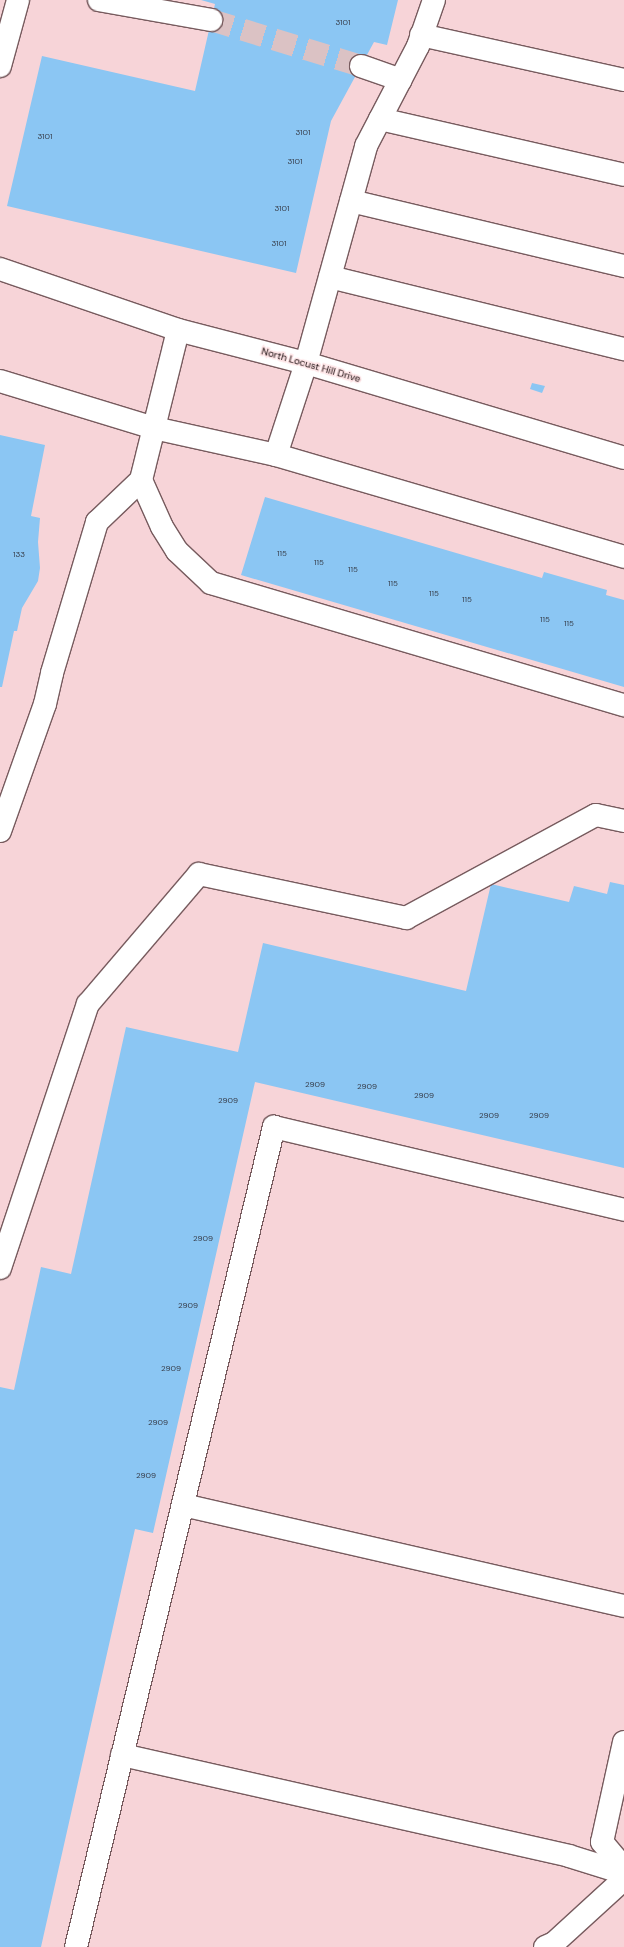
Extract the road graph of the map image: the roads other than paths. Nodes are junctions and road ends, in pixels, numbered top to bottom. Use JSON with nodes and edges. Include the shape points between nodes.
{"nodes":[{"id":1,"x":18,"y":0,"type":"edge"},
{"id":2,"x":99,"y":0,"type":"edge"},
{"id":3,"x":434,"y":0,"type":"edge"},
{"id":4,"x":211,"y":20,"type":"tunnel mouth"},
{"id":5,"x":421,"y":35,"type":"junction"},
{"id":6,"x":0,"y":66,"type":"edge"},
{"id":7,"x":361,"y":66,"type":"tunnel mouth"},
{"id":8,"x":400,"y":80,"type":"junction"},
{"id":9,"x":624,"y":80,"type":"edge"},
{"id":10,"x":380,"y":119,"type":"junction"},
{"id":11,"x":624,"y":175,"type":"edge"},
{"id":12,"x":351,"y":201,"type":"junction"},
{"id":13,"x":624,"y":266,"type":"edge"},
{"id":14,"x":0,"y":269,"type":"edge"},
{"id":15,"x":330,"y":277,"type":"junction"},
{"id":16,"x":178,"y":330,"type":"junction"},
{"id":17,"x":624,"y":349,"type":"edge"},
{"id":18,"x":306,"y":363,"type":"junction"},
{"id":19,"x":0,"y":381,"type":"edge"},
{"id":20,"x":154,"y":428,"type":"junction"},
{"id":21,"x":276,"y":456,"type":"junction"},
{"id":22,"x":624,"y":458,"type":"edge"},
{"id":23,"x":141,"y":480,"type":"junction"},
{"id":24,"x":624,"y":557,"type":"edge"},
{"id":25,"x":624,"y":705,"type":"edge"},
{"id":26,"x":624,"y":821,"type":"edge"},
{"id":27,"x":0,"y":831,"type":"edge"},
{"id":28,"x":624,"y":1210,"type":"edge"},
{"id":29,"x":0,"y":1268,"type":"edge"},
{"id":30,"x":183,"y":1505,"type":"junction"},
{"id":31,"x":624,"y":1606,"type":"edge"},
{"id":32,"x":624,"y":1742,"type":"edge"},
{"id":33,"x":122,"y":1755,"type":"junction"},
{"id":34,"x":624,"y":1868,"type":"edge"},
{"id":35,"x":624,"y":1873,"type":"edge"},
{"id":36,"x":624,"y":1879,"type":"edge"},
{"id":37,"x":76,"y":1947,"type":"edge"},
{"id":38,"x":545,"y":1947,"type":"edge"}],
"edges":[{"from":1,"to":6,"type":"street"},
{"from":2,"to":4,"type":"street"},
{"from":3,"to":5,"type":"street"},
{"from":5,"to":8,"type":"street"},
{"from":5,"to":9,"type":"street"},
{"from":7,"to":8,"type":"street"},
{"from":8,"to":10,"type":"street"},
{"from":10,"to":11,"type":"street"},
{"from":10,"to":12,"type":"street","via":[[366,146]]},
{"from":12,"to":13,"type":"street"},
{"from":12,"to":15,"type":"street"},
{"from":14,"to":16,"type":"street","name":"North Locust Hill Drive"},
{"from":15,"to":17,"type":"street"},
{"from":15,"to":18,"type":"street"},
{"from":16,"to":18,"type":"street","name":"North Locust Hill Drive"},
{"from":16,"to":20,"type":"street"},
{"from":18,"to":21,"type":"street"},
{"from":18,"to":22,"type":"street","name":"North Locust Hill Drive"},
{"from":19,"to":20,"type":"street"},
{"from":20,"to":21,"type":"street"},
{"from":20,"to":23,"type":"street"},
{"from":21,"to":24,"type":"street"},
{"from":23,"to":25,"type":"street","via":[[162,527],[177,551],[211,583]]},
{"from":23,"to":27,"type":"street","via":[[97,522],[45,704]]},
{"from":26,"to":29,"type":"street","via":[[596,815],[406,918],[200,874],[88,1004]]},
{"from":28,"to":30,"type":"street","via":[[274,1127]]},
{"from":30,"to":31,"type":"street"},
{"from":30,"to":33,"type":"street"},
{"from":32,"to":34,"type":"street","via":[[602,1842]]},
{"from":33,"to":35,"type":"street","via":[[569,1856]]},
{"from":33,"to":37,"type":"street"},
{"from":36,"to":38,"type":"street","via":[[554,1943]]}]}
